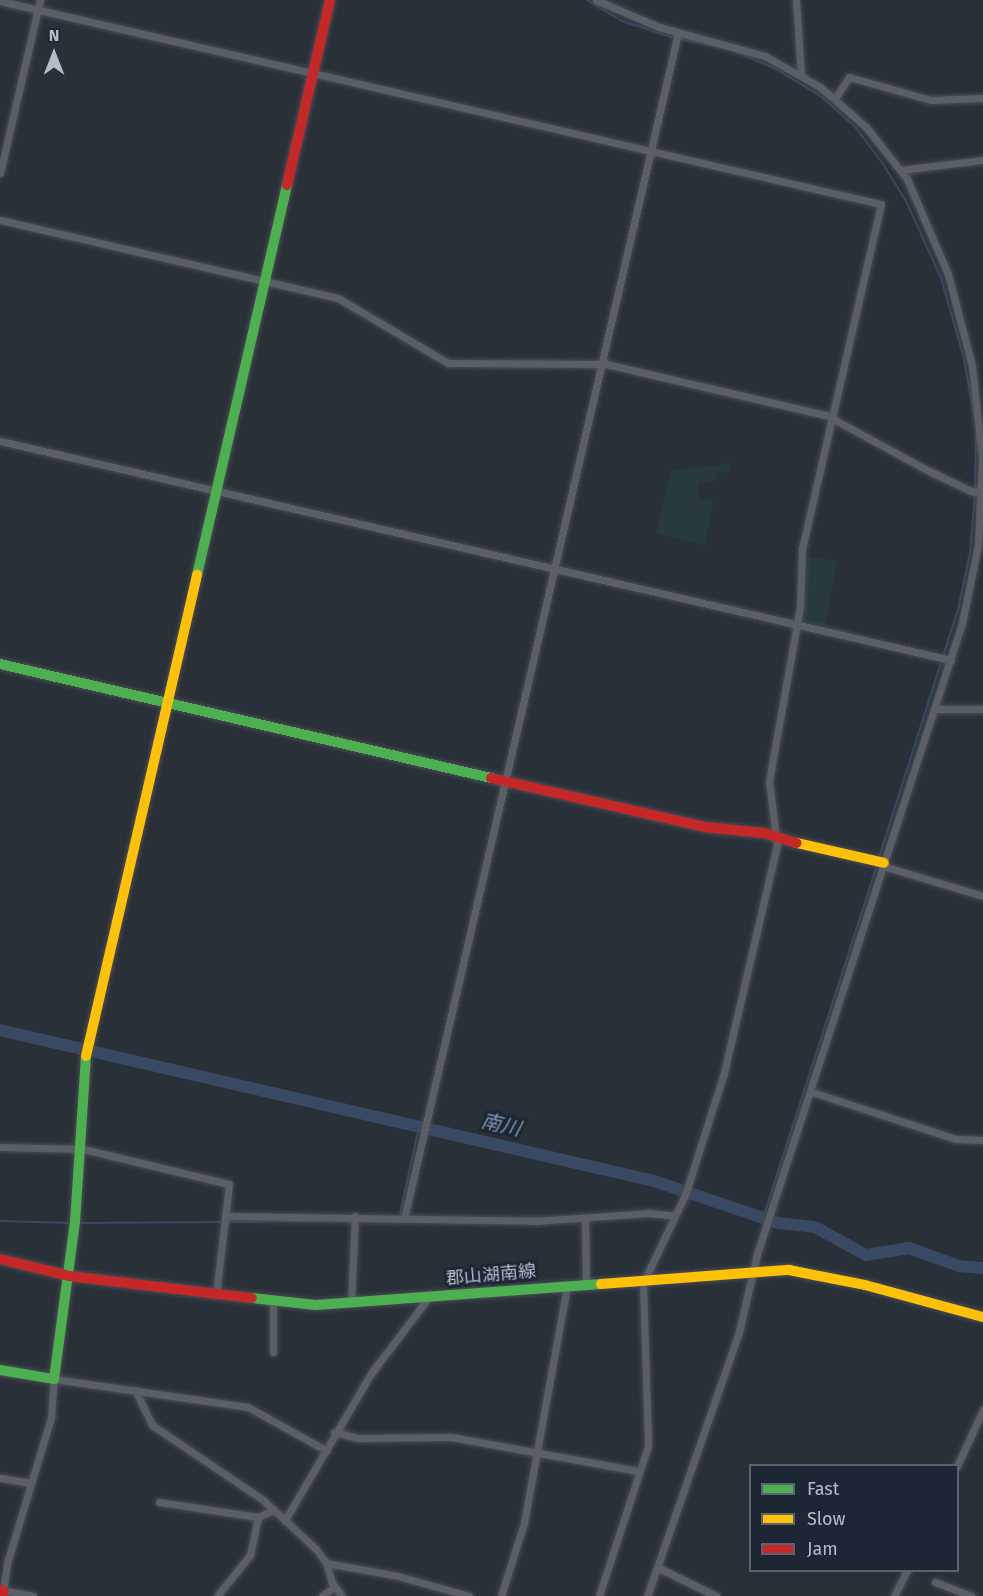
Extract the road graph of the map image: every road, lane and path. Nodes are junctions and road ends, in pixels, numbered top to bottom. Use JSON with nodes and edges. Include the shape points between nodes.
{"nodes":[{"id":1,"x":40,"y":0,"type":"edge"},
{"id":2,"x":330,"y":0,"type":"edge"},
{"id":3,"x":596,"y":0,"type":"edge"},
{"id":4,"x":796,"y":0,"type":"edge"},
{"id":5,"x":0,"y":1,"type":"edge"},
{"id":6,"x":38,"y":9,"type":"junction"},
{"id":7,"x":678,"y":33,"type":"junction"},
{"id":8,"x":314,"y":72,"type":"junction"},
{"id":9,"x":801,"y":75,"type":"junction"},
{"id":10,"x":834,"y":98,"type":"junction"},
{"id":11,"x":983,"y":98,"type":"edge"},
{"id":12,"x":651,"y":150,"type":"junction"},
{"id":13,"x":983,"y":160,"type":"edge"},
{"id":14,"x":901,"y":170,"type":"junction"},
{"id":15,"x":0,"y":173,"type":"edge"},
{"id":16,"x":0,"y":220,"type":"edge"},
{"id":17,"x":265,"y":281,"type":"junction"},
{"id":18,"x":601,"y":364,"type":"junction"},
{"id":19,"x":832,"y":417,"type":"junction"},
{"id":20,"x":0,"y":441,"type":"edge"},
{"id":21,"x":982,"y":459,"type":"edge"},
{"id":22,"x":217,"y":490,"type":"junction"},
{"id":23,"x":978,"y":492,"type":"edge"},
{"id":24,"x":554,"y":567,"type":"junction"},
{"id":25,"x":797,"y":623,"type":"junction"},
{"id":26,"x":947,"y":659,"type":"junction"},
{"id":27,"x":0,"y":664,"type":"edge"},
{"id":28,"x":168,"y":703,"type":"junction"},
{"id":29,"x":934,"y":709,"type":"junction"},
{"id":30,"x":983,"y":709,"type":"edge"},
{"id":31,"x":504,"y":780,"type":"junction"},
{"id":32,"x":776,"y":837,"type":"junction"},
{"id":33,"x":884,"y":865,"type":"junction"},
{"id":34,"x":983,"y":896,"type":"edge"},
{"id":35,"x":812,"y":1092,"type":"junction"},
{"id":36,"x":983,"y":1140,"type":"edge"},
{"id":37,"x":0,"y":1147,"type":"edge"},
{"id":38,"x":77,"y":1148,"type":"junction"},
{"id":39,"x":225,"y":1216,"type":"junction"},
{"id":40,"x":355,"y":1216,"type":"junction"},
{"id":41,"x":675,"y":1216,"type":"junction"},
{"id":42,"x":585,"y":1218,"type":"junction"},
{"id":43,"x":404,"y":1219,"type":"junction"},
{"id":44,"x":0,"y":1259,"type":"edge"},
{"id":45,"x":754,"y":1271,"type":"junction"},
{"id":46,"x":69,"y":1276,"type":"junction"},
{"id":47,"x":645,"y":1279,"type":"junction"},
{"id":48,"x":586,"y":1284,"type":"junction"},
{"id":49,"x":567,"y":1286,"type":"junction"},
{"id":50,"x":216,"y":1296,"type":"junction"},
{"id":51,"x":429,"y":1297,"type":"junction"},
{"id":52,"x":273,"y":1302,"type":"junction"},
{"id":53,"x":351,"y":1303,"type":"junction"},
{"id":54,"x":983,"y":1317,"type":"edge"},
{"id":55,"x":273,"y":1352,"type":"dead end"},
{"id":56,"x":0,"y":1370,"type":"edge"},
{"id":57,"x":54,"y":1379,"type":"junction"},
{"id":58,"x":135,"y":1390,"type":"junction"},
{"id":59,"x":983,"y":1410,"type":"edge"},
{"id":60,"x":334,"y":1432,"type":"junction"},
{"id":61,"x":327,"y":1451,"type":"junction"},
{"id":62,"x":538,"y":1454,"type":"junction"},
{"id":63,"x":958,"y":1464,"type":"edge"},
{"id":64,"x":638,"y":1471,"type":"junction"},
{"id":65,"x":0,"y":1478,"type":"edge"},
{"id":66,"x":30,"y":1483,"type":"junction"},
{"id":67,"x":159,"y":1502,"type":"dead end"},
{"id":68,"x":274,"y":1509,"type":"junction"},
{"id":69,"x":258,"y":1517,"type":"junction"},
{"id":70,"x":285,"y":1520,"type":"junction"},
{"id":71,"x":326,"y":1563,"type":"junction"},
{"id":72,"x":659,"y":1568,"type":"junction"},
{"id":73,"x":906,"y":1572,"type":"edge"},
{"id":74,"x":936,"y":1582,"type":"dead end"},
{"id":75,"x":334,"y":1587,"type":"junction"},
{"id":76,"x":3,"y":1593,"type":"edge"},
{"id":77,"x":33,"y":1596,"type":"edge"},
{"id":78,"x":217,"y":1596,"type":"edge"},
{"id":79,"x":322,"y":1596,"type":"edge"},
{"id":80,"x":342,"y":1596,"type":"edge"},
{"id":81,"x":469,"y":1596,"type":"edge"},
{"id":82,"x":501,"y":1596,"type":"edge"},
{"id":83,"x":599,"y":1596,"type":"edge"},
{"id":84,"x":647,"y":1596,"type":"edge"},
{"id":85,"x":716,"y":1596,"type":"edge"},
{"id":86,"x":894,"y":1596,"type":"edge"},
{"id":87,"x":970,"y":1596,"type":"edge"}],
"edges":[{"from":1,"to":6,"type":"street"},
{"from":2,"to":8,"type":"street"},
{"from":3,"to":7,"type":"street"},
{"from":4,"to":9,"type":"street"},
{"from":5,"to":6,"type":"street"},
{"from":6,"to":8,"type":"street"},
{"from":6,"to":15,"type":"street"},
{"from":7,"to":9,"type":"street","via":[[750,50]]},
{"from":7,"to":12,"type":"street"},
{"from":8,"to":12,"type":"street"},
{"from":8,"to":17,"type":"street"},
{"from":9,"to":10,"type":"street"},
{"from":10,"to":11,"type":"street","via":[[849,77],[931,100]]},
{"from":10,"to":14,"type":"street","via":[[866,127]]},
{"from":12,"to":18,"type":"street"},
{"from":12,"to":19,"type":"street","via":[[881,204]]},
{"from":13,"to":14,"type":"street"},
{"from":14,"to":21,"type":"street","via":[[928,221],[961,316],[972,366]]},
{"from":16,"to":17,"type":"street"},
{"from":17,"to":18,"type":"street","via":[[345,301],[432,357],[448,363]]},
{"from":17,"to":22,"type":"street"},
{"from":18,"to":19,"type":"street"},
{"from":18,"to":24,"type":"street"},
{"from":19,"to":23,"type":"street"},
{"from":19,"to":25,"type":"street","via":[[802,548]]},
{"from":20,"to":22,"type":"street"},
{"from":21,"to":23,"type":"street"},
{"from":22,"to":24,"type":"street"},
{"from":22,"to":28,"type":"street"},
{"from":23,"to":26,"type":"street","via":[[975,568]]},
{"from":24,"to":25,"type":"street"},
{"from":24,"to":31,"type":"street"},
{"from":25,"to":26,"type":"street"},
{"from":25,"to":32,"type":"street","via":[[769,780]]},
{"from":26,"to":29,"type":"street"},
{"from":27,"to":28,"type":"street"},
{"from":28,"to":31,"type":"street"},
{"from":28,"to":38,"type":"street","via":[[79,1091]]},
{"from":29,"to":30,"type":"street"},
{"from":29,"to":33,"type":"street"},
{"from":31,"to":32,"type":"street","via":[[705,827]]},
{"from":31,"to":43,"type":"street"},
{"from":32,"to":33,"type":"street"},
{"from":32,"to":41,"type":"street","via":[[724,1073]]},
{"from":33,"to":34,"type":"street"},
{"from":33,"to":35,"type":"street"},
{"from":35,"to":36,"type":"street","via":[[956,1139]]},
{"from":35,"to":45,"type":"street"},
{"from":37,"to":38,"type":"street"},
{"from":38,"to":39,"type":"street","via":[[229,1184]]},
{"from":38,"to":46,"type":"street"},
{"from":39,"to":40,"type":"street"},
{"from":39,"to":50,"type":"street"},
{"from":40,"to":43,"type":"street"},
{"from":40,"to":53,"type":"street"},
{"from":41,"to":42,"type":"street","via":[[648,1213]]},
{"from":41,"to":47,"type":"street"},
{"from":42,"to":43,"type":"street"},
{"from":42,"to":48,"type":"street"},
{"from":44,"to":46,"type":"street","name":"郡山湖南線"},
{"from":45,"to":47,"type":"street","name":"郡山湖南線"},
{"from":45,"to":54,"type":"street","name":"郡山湖南線","via":[[814,1273]]},
{"from":45,"to":72,"type":"street","via":[[739,1332]]},
{"from":46,"to":50,"type":"street","name":"郡山湖南線"},
{"from":46,"to":57,"type":"street"},
{"from":47,"to":48,"type":"street","name":"郡山湖南線"},
{"from":47,"to":64,"type":"street","via":[[649,1425],[648,1446]]},
{"from":48,"to":49,"type":"street","name":"郡山湖南線"},
{"from":49,"to":51,"type":"street","name":"郡山湖南線"},
{"from":49,"to":62,"type":"street"},
{"from":50,"to":52,"type":"street","name":"郡山湖南線"},
{"from":51,"to":53,"type":"street","name":"郡山湖南線"},
{"from":51,"to":60,"type":"street","via":[[372,1372]]},
{"from":52,"to":53,"type":"street","name":"郡山湖南線"},
{"from":52,"to":55,"type":"street"},
{"from":56,"to":57,"type":"street"},
{"from":57,"to":58,"type":"street"},
{"from":57,"to":66,"type":"street","via":[[51,1418]]},
{"from":58,"to":61,"type":"street","via":[[248,1407]]},
{"from":58,"to":68,"type":"street","via":[[152,1425]]},
{"from":59,"to":63,"type":"street"},
{"from":60,"to":61,"type":"street"},
{"from":60,"to":62,"type":"street","via":[[358,1438],[451,1437]]},
{"from":61,"to":70,"type":"street"},
{"from":62,"to":64,"type":"street"},
{"from":62,"to":82,"type":"street","via":[[518,1548]]},
{"from":64,"to":83,"type":"street"},
{"from":65,"to":66,"type":"street"},
{"from":66,"to":76,"type":"street"},
{"from":67,"to":69,"type":"street"},
{"from":68,"to":69,"type":"street"},
{"from":68,"to":70,"type":"street"},
{"from":69,"to":78,"type":"street","via":[[250,1555]]},
{"from":70,"to":71,"type":"street"},
{"from":71,"to":75,"type":"street"},
{"from":71,"to":81,"type":"street","via":[[398,1576]]},
{"from":72,"to":84,"type":"street"},
{"from":72,"to":85,"type":"street"},
{"from":73,"to":86,"type":"street"},
{"from":74,"to":87,"type":"street"},
{"from":75,"to":79,"type":"street"},
{"from":75,"to":80,"type":"street"},
{"from":76,"to":77,"type":"street"}]}
